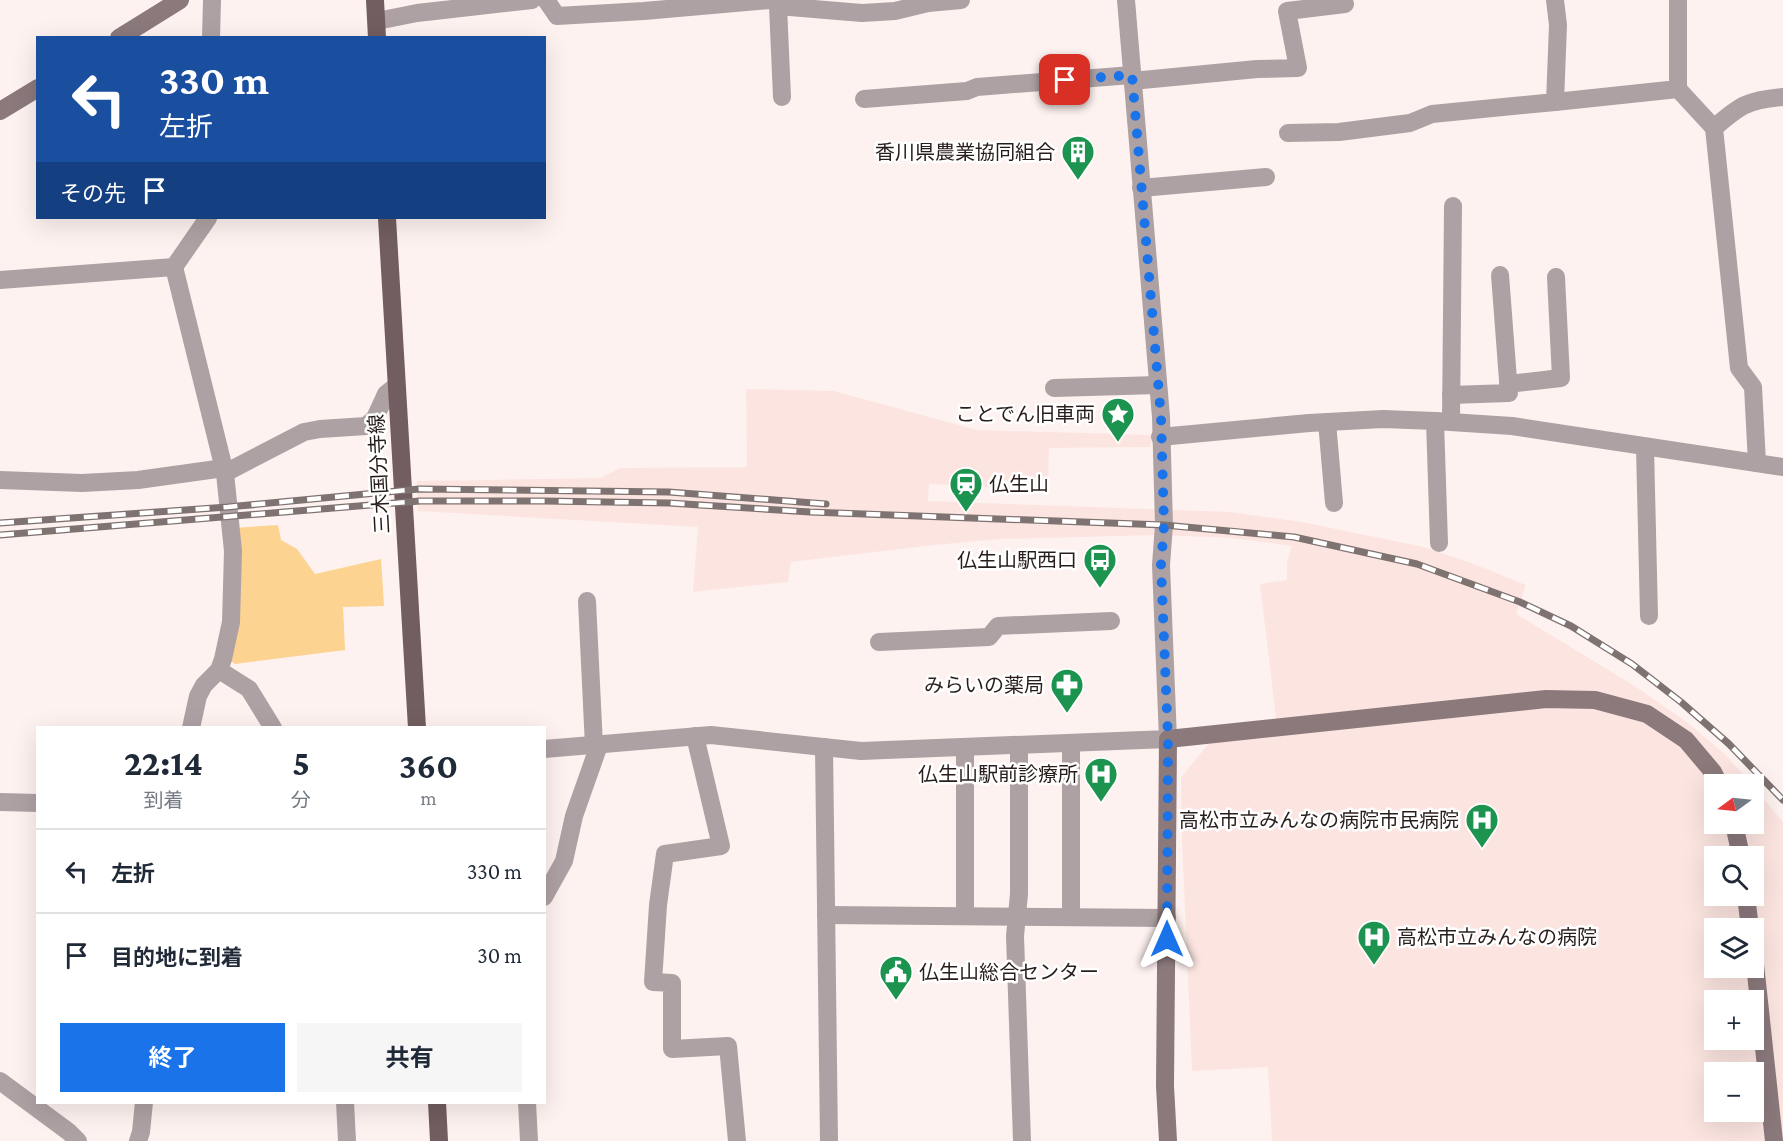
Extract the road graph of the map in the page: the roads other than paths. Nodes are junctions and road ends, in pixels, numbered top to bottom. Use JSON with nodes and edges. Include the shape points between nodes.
{"nodes":[{"id":1,"x":180,"y":0,"type":"edge"},
{"id":2,"x":212,"y":0,"type":"edge"},
{"id":3,"x":375,"y":0,"type":"edge"},
{"id":4,"x":532,"y":0,"type":"edge"},
{"id":5,"x":546,"y":0,"type":"edge"},
{"id":6,"x":770,"y":0,"type":"edge"},
{"id":7,"x":961,"y":0,"type":"edge"},
{"id":8,"x":1126,"y":0,"type":"edge"},
{"id":9,"x":1555,"y":0,"type":"edge"},
{"id":10,"x":1678,"y":0,"type":"edge"},
{"id":11,"x":736,"y":1,"type":"edge"},
{"id":12,"x":928,"y":2,"type":"edge"},
{"id":13,"x":1346,"y":4,"type":"dead end"},
{"id":14,"x":816,"y":5,"type":"edge"},
{"id":15,"x":377,"y":29,"type":"edge"},
{"id":16,"x":122,"y":36,"type":"edge"},
{"id":17,"x":211,"y":36,"type":"edge"},
{"id":18,"x":1132,"y":78,"type":"junction"},
{"id":19,"x":36,"y":89,"type":"edge"},
{"id":20,"x":1678,"y":89,"type":"junction"},
{"id":21,"x":782,"y":97,"type":"dead end"},
{"id":22,"x":1783,"y":97,"type":"edge"},
{"id":23,"x":864,"y":99,"type":"dead end"},
{"id":24,"x":1555,"y":102,"type":"junction"},
{"id":25,"x":0,"y":111,"type":"edge"},
{"id":26,"x":1714,"y":128,"type":"junction"},
{"id":27,"x":1288,"y":133,"type":"dead end"},
{"id":28,"x":1266,"y":177,"type":"dead end"},
{"id":29,"x":1141,"y":188,"type":"junction"},
{"id":30,"x":1453,"y":206,"type":"dead end"},
{"id":31,"x":207,"y":219,"type":"edge"},
{"id":32,"x":387,"y":219,"type":"edge"},
{"id":33,"x":174,"y":267,"type":"junction"},
{"id":34,"x":1500,"y":275,"type":"dead end"},
{"id":35,"x":1556,"y":278,"type":"dead end"},
{"id":36,"x":0,"y":280,"type":"edge"},
{"id":37,"x":1508,"y":384,"type":"junction"},
{"id":38,"x":1158,"y":385,"type":"junction"},
{"id":39,"x":396,"y":386,"type":"junction"},
{"id":40,"x":1054,"y":388,"type":"dead end"},
{"id":41,"x":1451,"y":395,"type":"junction"},
{"id":42,"x":1443,"y":421,"type":"junction"},
{"id":43,"x":1327,"y":422,"type":"junction"},
{"id":44,"x":1160,"y":437,"type":"junction"},
{"id":45,"x":1645,"y":447,"type":"junction"},
{"id":46,"x":1757,"y":463,"type":"junction"},
{"id":47,"x":1783,"y":467,"type":"edge"},
{"id":48,"x":224,"y":471,"type":"junction"},
{"id":49,"x":0,"y":480,"type":"edge"},
{"id":50,"x":1334,"y":503,"type":"dead end"},
{"id":51,"x":1439,"y":543,"type":"dead end"},
{"id":52,"x":587,"y":601,"type":"dead end"},
{"id":53,"x":1649,"y":616,"type":"dead end"},
{"id":54,"x":1111,"y":621,"type":"dead end"},
{"id":55,"x":879,"y":642,"type":"dead end"},
{"id":56,"x":219,"y":670,"type":"junction"},
{"id":57,"x":191,"y":726,"type":"edge"},
{"id":58,"x":272,"y":726,"type":"edge"},
{"id":59,"x":417,"y":726,"type":"edge"},
{"id":60,"x":695,"y":736,"type":"junction"},
{"id":61,"x":1168,"y":739,"type":"junction"},
{"id":62,"x":1071,"y":743,"type":"junction"},
{"id":63,"x":596,"y":745,"type":"junction"},
{"id":64,"x":1019,"y":745,"type":"junction"},
{"id":65,"x":824,"y":747,"type":"junction"},
{"id":66,"x":965,"y":747,"type":"junction"},
{"id":67,"x":546,"y":749,"type":"edge"},
{"id":68,"x":1714,"y":774,"type":"edge"},
{"id":69,"x":0,"y":802,"type":"edge"},
{"id":70,"x":36,"y":803,"type":"edge"},
{"id":71,"x":546,"y":893,"type":"edge"},
{"id":72,"x":826,"y":915,"type":"junction"},
{"id":73,"x":965,"y":916,"type":"junction"},
{"id":74,"x":1017,"y":917,"type":"junction"},
{"id":75,"x":1071,"y":917,"type":"junction"},
{"id":76,"x":1167,"y":918,"type":"junction"},
{"id":77,"x":1756,"y":978,"type":"edge"},
{"id":78,"x":0,"y":1081,"type":"edge"},
{"id":79,"x":144,"y":1104,"type":"edge"},
{"id":80,"x":345,"y":1104,"type":"edge"},
{"id":81,"x":437,"y":1104,"type":"edge"},
{"id":82,"x":527,"y":1104,"type":"edge"},
{"id":83,"x":78,"y":1141,"type":"edge"},
{"id":84,"x":138,"y":1141,"type":"edge"},
{"id":85,"x":347,"y":1141,"type":"edge"},
{"id":86,"x":439,"y":1141,"type":"edge"},
{"id":87,"x":529,"y":1141,"type":"edge"},
{"id":88,"x":737,"y":1141,"type":"edge"},
{"id":89,"x":830,"y":1141,"type":"edge"},
{"id":90,"x":1022,"y":1141,"type":"edge"},
{"id":91,"x":1168,"y":1141,"type":"edge"},
{"id":92,"x":1774,"y":1141,"type":"edge"}],
"edges":[{"from":1,"to":16,"type":"street"},
{"from":2,"to":17,"type":"street"},
{"from":3,"to":15,"type":"main road"},
{"from":4,"to":15,"type":"street","via":[[417,13]]},
{"from":5,"to":11,"type":"street","via":[[557,16]]},
{"from":6,"to":11,"type":"street"},
{"from":7,"to":12,"type":"street"},
{"from":8,"to":18,"type":"street"},
{"from":9,"to":24,"type":"street"},
{"from":10,"to":20,"type":"street"},
{"from":12,"to":14,"type":"street","via":[[895,11],[862,13]]},
{"from":13,"to":18,"type":"street","via":[[1287,11],[1298,68]]},
{"from":14,"to":21,"type":"street","via":[[778,6]]},
{"from":18,"to":23,"type":"street","via":[[977,87]]},
{"from":18,"to":29,"type":"street"},
{"from":19,"to":25,"type":"street"},
{"from":20,"to":24,"type":"street"},
{"from":20,"to":26,"type":"street"},
{"from":22,"to":26,"type":"street","via":[[1751,101]]},
{"from":24,"to":27,"type":"street","via":[[1432,114],[1410,123],[1339,132]]},
{"from":26,"to":46,"type":"street","via":[[1738,368],[1753,387]]},
{"from":28,"to":29,"type":"street"},
{"from":29,"to":38,"type":"street"},
{"from":30,"to":41,"type":"street"},
{"from":31,"to":33,"type":"street"},
{"from":32,"to":39,"type":"main road","name":"三木国分寺線"},
{"from":33,"to":36,"type":"street"},
{"from":33,"to":48,"type":"street"},
{"from":34,"to":37,"type":"street"},
{"from":35,"to":37,"type":"street","via":[[1561,378]]},
{"from":37,"to":41,"type":"street","via":[[1509,393]]},
{"from":38,"to":40,"type":"street"},
{"from":38,"to":44,"type":"street"},
{"from":39,"to":48,"type":"street","via":[[386,394],[375,418],[366,426],[304,432]]},
{"from":39,"to":59,"type":"main road","name":"三木国分寺線"},
{"from":41,"to":42,"type":"street"},
{"from":42,"to":43,"type":"street"},
{"from":42,"to":45,"type":"street","via":[[1512,426]]},
{"from":42,"to":51,"type":"street"},
{"from":43,"to":44,"type":"street"},
{"from":43,"to":50,"type":"street"},
{"from":44,"to":61,"type":"street"},
{"from":45,"to":46,"type":"street"},
{"from":45,"to":53,"type":"street"},
{"from":46,"to":47,"type":"street"},
{"from":48,"to":49,"type":"street","via":[[82,483]]},
{"from":48,"to":56,"type":"street","via":[[233,551],[231,622]]},
{"from":52,"to":63,"type":"street"},
{"from":54,"to":55,"type":"street","via":[[998,626],[989,637]]},
{"from":56,"to":57,"type":"street","via":[[198,696]]},
{"from":56,"to":58,"type":"street","via":[[249,689]]},
{"from":60,"to":63,"type":"street"},
{"from":60,"to":65,"type":"street"},
{"from":60,"to":88,"type":"street","via":[[721,846],[665,854],[653,982],[672,983],[672,1049],[728,1046]]},
{"from":61,"to":62,"type":"street"},
{"from":61,"to":68,"type":"street","via":[[1546,699],[1595,700],[1647,714],[1686,740]]},
{"from":61,"to":76,"type":"street"},
{"from":62,"to":64,"type":"street"},
{"from":62,"to":75,"type":"street"},
{"from":63,"to":67,"type":"street"},
{"from":63,"to":71,"type":"street","via":[[564,861]]},
{"from":64,"to":66,"type":"street"},
{"from":64,"to":74,"type":"street"},
{"from":65,"to":66,"type":"street","via":[[861,751]]},
{"from":65,"to":72,"type":"street"},
{"from":66,"to":73,"type":"street"},
{"from":69,"to":70,"type":"street"},
{"from":72,"to":73,"type":"street"},
{"from":72,"to":89,"type":"street"},
{"from":73,"to":74,"type":"street"},
{"from":74,"to":75,"type":"street"},
{"from":74,"to":90,"type":"street"},
{"from":75,"to":76,"type":"street"},
{"from":76,"to":91,"type":"street"},
{"from":77,"to":92,"type":"street"},
{"from":78,"to":83,"type":"street"},
{"from":79,"to":84,"type":"street"},
{"from":80,"to":85,"type":"street"},
{"from":81,"to":86,"type":"main road"},
{"from":82,"to":87,"type":"street"}]}
